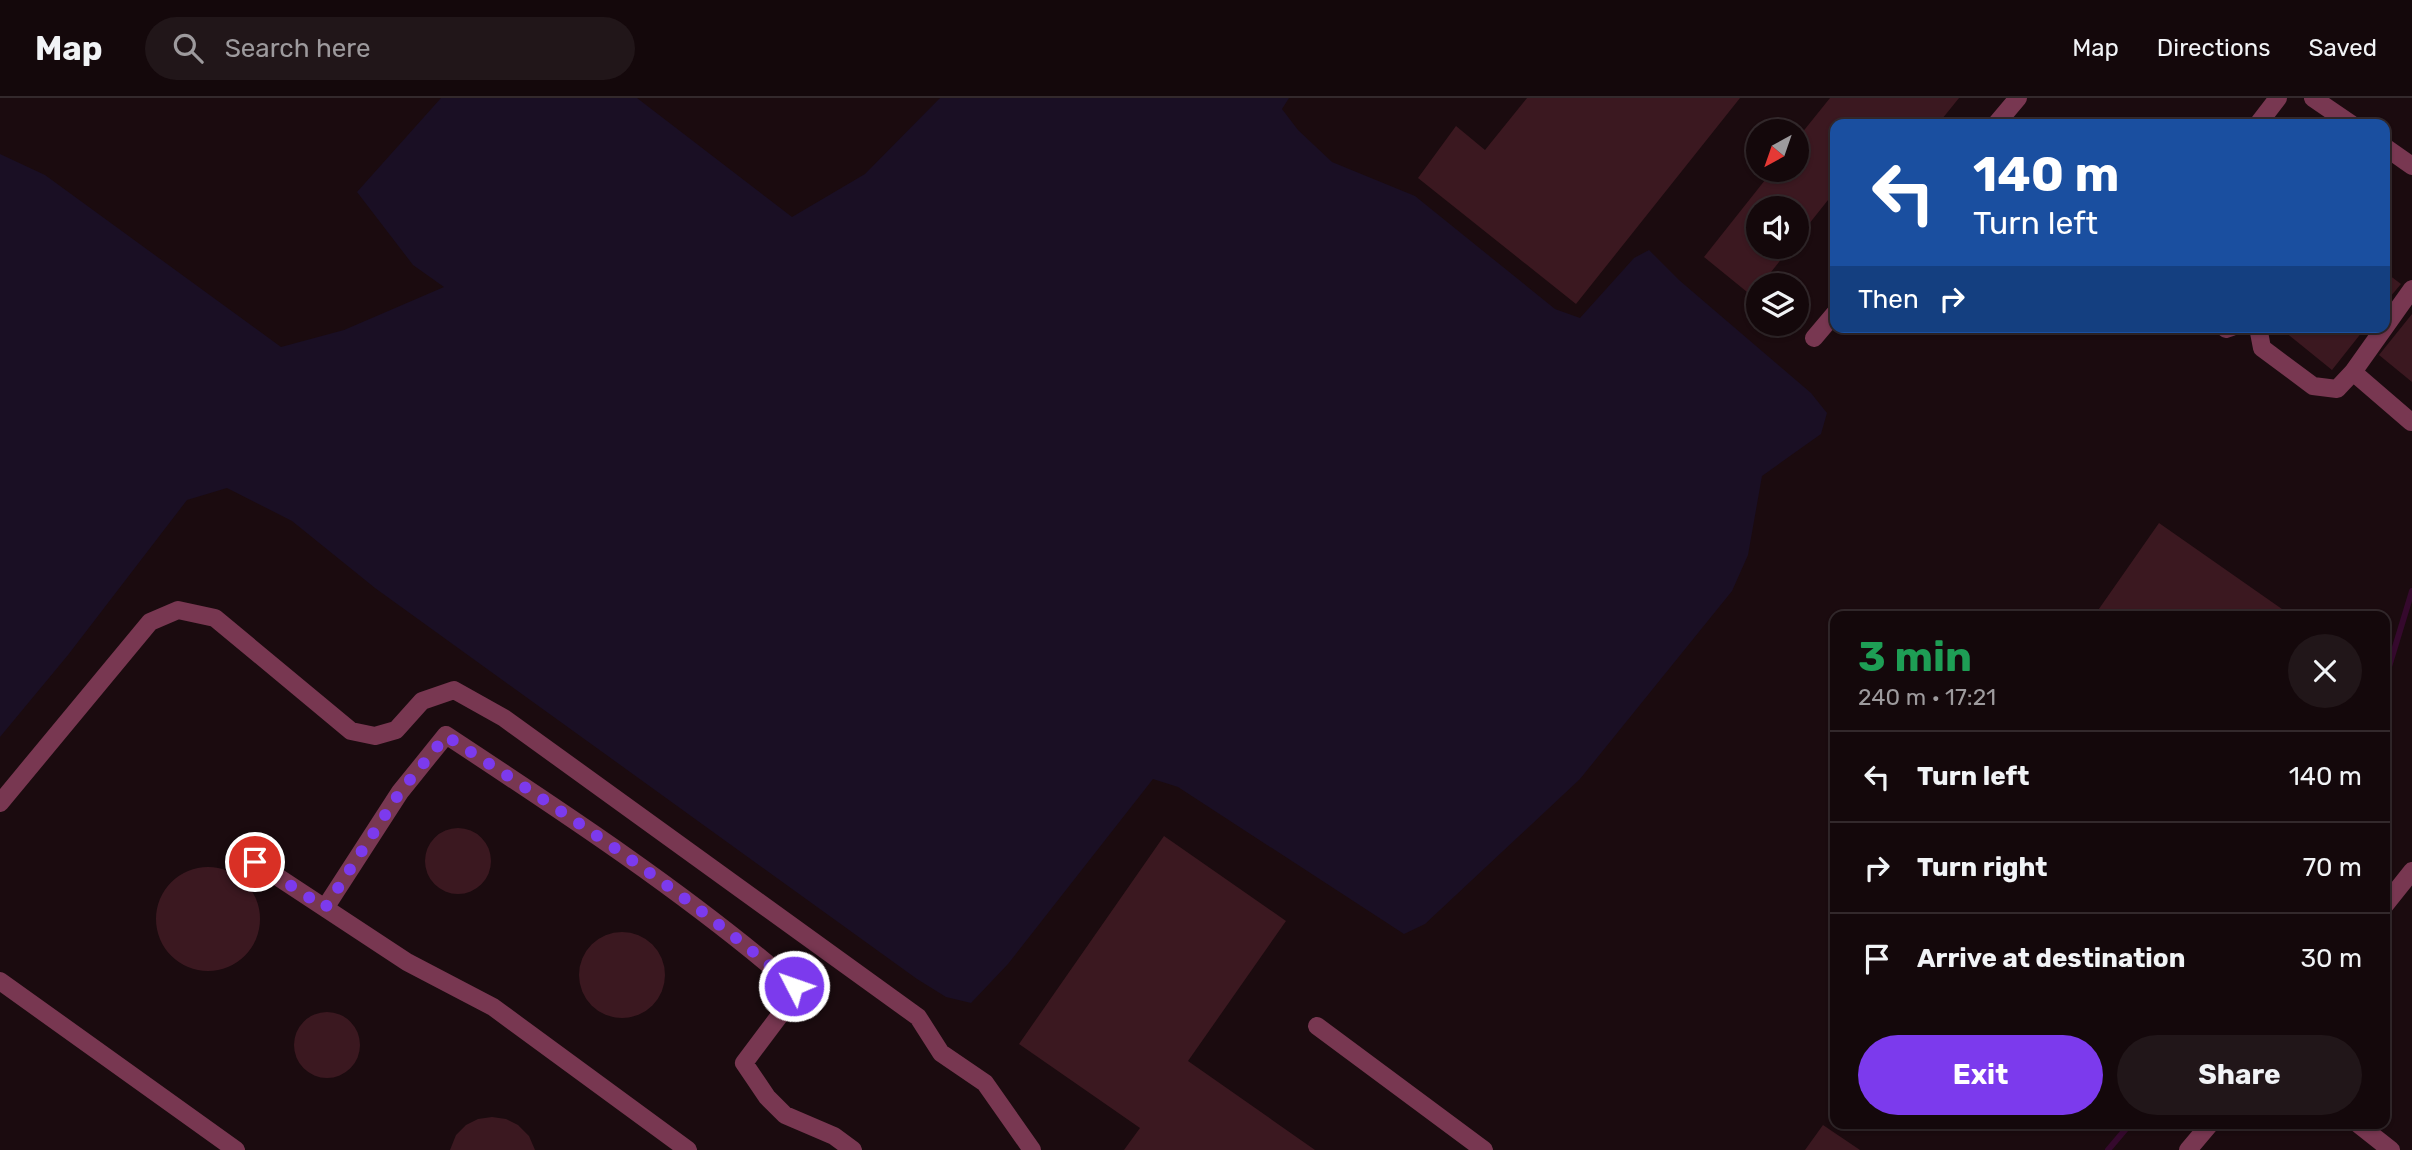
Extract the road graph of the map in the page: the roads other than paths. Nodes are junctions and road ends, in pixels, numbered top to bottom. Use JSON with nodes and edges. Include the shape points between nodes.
{"nodes":[{"id":1,"x":2018,"y":98,"type":"edge"},
{"id":2,"x":2278,"y":98,"type":"edge"},
{"id":3,"x":2314,"y":98,"type":"edge"},
{"id":4,"x":2000,"y":119,"type":"edge"},
{"id":5,"x":2262,"y":119,"type":"edge"},
{"id":6,"x":2344,"y":119,"type":"edge"},
{"id":7,"x":2390,"y":152,"type":"edge"},
{"id":8,"x":2412,"y":166,"type":"edge"},
{"id":9,"x":2412,"y":289,"type":"edge"},
{"id":10,"x":1830,"y":319,"type":"edge"},
{"id":11,"x":2390,"y":320,"type":"edge"},
{"id":12,"x":2259,"y":333,"type":"edge"},
{"id":13,"x":2381,"y":333,"type":"edge"},
{"id":14,"x":1814,"y":338,"type":"dead end"},
{"id":15,"x":2353,"y":372,"type":"junction"},
{"id":16,"x":2412,"y":420,"type":"edge"},
{"id":17,"x":0,"y":803,"type":"edge"},
{"id":18,"x":255,"y":862,"type":"dead end"},
{"id":19,"x":2412,"y":872,"type":"edge"},
{"id":20,"x":2390,"y":899,"type":"edge"},
{"id":21,"x":325,"y":908,"type":"junction"},
{"id":22,"x":0,"y":982,"type":"edge"},
{"id":23,"x":1317,"y":1026,"type":"dead end"},
{"id":24,"x":2206,"y":1129,"type":"edge"},
{"id":25,"x":2364,"y":1129,"type":"edge"},
{"id":26,"x":236,"y":1150,"type":"edge"},
{"id":27,"x":688,"y":1150,"type":"edge"},
{"id":28,"x":853,"y":1150,"type":"edge"},
{"id":29,"x":1032,"y":1150,"type":"edge"},
{"id":30,"x":1484,"y":1150,"type":"edge"},
{"id":31,"x":2188,"y":1150,"type":"edge"},
{"id":32,"x":2391,"y":1150,"type":"edge"}],
"edges":[{"from":1,"to":4,"type":"street"},
{"from":2,"to":5,"type":"street"},
{"from":3,"to":6,"type":"street"},
{"from":7,"to":8,"type":"street"},
{"from":9,"to":11,"type":"street"},
{"from":10,"to":14,"type":"street"},
{"from":12,"to":15,"type":"street","via":[[2262,348],[2313,386],[2337,389]]},
{"from":13,"to":15,"type":"street"},
{"from":15,"to":16,"type":"street"},
{"from":17,"to":29,"type":"street","via":[[150,622],[178,610],[215,618],[351,731],[375,736],[396,730],[422,701],[454,690],[505,718],[918,1017],[940,1053],[985,1083]]},
{"from":18,"to":21,"type":"street"},
{"from":19,"to":20,"type":"street"},
{"from":21,"to":27,"type":"street","via":[[407,962],[493,1007]]},
{"from":21,"to":28,"type":"street","via":[[400,792],[446,736],[588,828],[794,986],[789,1003],[744,1063],[785,1115],[834,1136]]},
{"from":22,"to":26,"type":"street"},
{"from":23,"to":30,"type":"street"},
{"from":24,"to":31,"type":"street"},
{"from":25,"to":32,"type":"street"}]}
